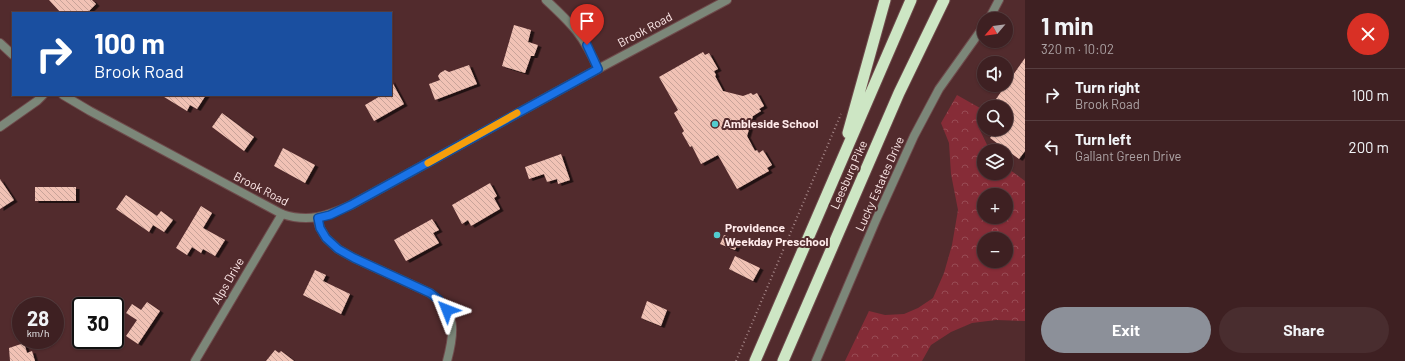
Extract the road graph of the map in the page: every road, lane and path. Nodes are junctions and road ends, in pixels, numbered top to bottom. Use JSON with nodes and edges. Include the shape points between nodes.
{"nodes":[{"id":1,"x":546,"y":0,"type":"edge"},
{"id":2,"x":727,"y":0,"type":"edge"},
{"id":3,"x":885,"y":0,"type":"edge"},
{"id":4,"x":911,"y":0,"type":"edge"},
{"id":5,"x":944,"y":0,"type":"edge"},
{"id":6,"x":999,"y":0,"type":"edge"},
{"id":7,"x":993,"y":12,"type":"edge"},
{"id":8,"x":977,"y":36,"type":"edge"},
{"id":9,"x":0,"y":43,"type":"edge"},
{"id":10,"x":12,"y":54,"type":"edge"},
{"id":11,"x":598,"y":69,"type":"junction"},
{"id":12,"x":42,"y":96,"type":"edge"},
{"id":13,"x":66,"y":96,"type":"edge"},
{"id":14,"x":843,"y":110,"type":"dead end"},
{"id":15,"x":0,"y":127,"type":"edge"},
{"id":16,"x":838,"y":168,"type":"junction"},
{"id":17,"x":282,"y":214,"type":"junction"},
{"id":18,"x":318,"y":218,"type":"junction"},
{"id":19,"x":195,"y":361,"type":"edge"},
{"id":20,"x":447,"y":361,"type":"edge"},
{"id":21,"x":736,"y":361,"type":"edge"},
{"id":22,"x":755,"y":361,"type":"edge"},
{"id":23,"x":782,"y":361,"type":"edge"},
{"id":24,"x":816,"y":361,"type":"edge"}],
"edges":[{"from":1,"to":11,"type":"street","via":[[576,30],[587,45]]},
{"from":2,"to":11,"type":"street","name":"Brook Road"},
{"from":3,"to":16,"type":"highway"},
{"from":4,"to":16,"type":"highway","name":"Leesburg Pike"},
{"from":5,"to":23,"type":"highway","name":"Leesburg Pike","via":[[899,93]]},
{"from":6,"to":7,"type":"street"},
{"from":8,"to":24,"type":"street","name":"Lucky Estates Drive","via":[[939,89],[914,136]]},
{"from":9,"to":10,"type":"street"},
{"from":11,"to":18,"type":"street","name":"Brook Road","via":[[351,205]]},
{"from":12,"to":15,"type":"street"},
{"from":13,"to":17,"type":"street","name":"Brook Road"},
{"from":14,"to":21,"type":"path"},
{"from":16,"to":22,"type":"highway","name":"Leesburg Pike"},
{"from":17,"to":18,"type":"street","name":"Brook Road","via":[[304,219]]},
{"from":17,"to":19,"type":"street","name":"Alps Drive"},
{"from":18,"to":20,"type":"street","via":[[326,238],[338,249],[430,293],[439,300],[452,320],[453,330]]}]}
